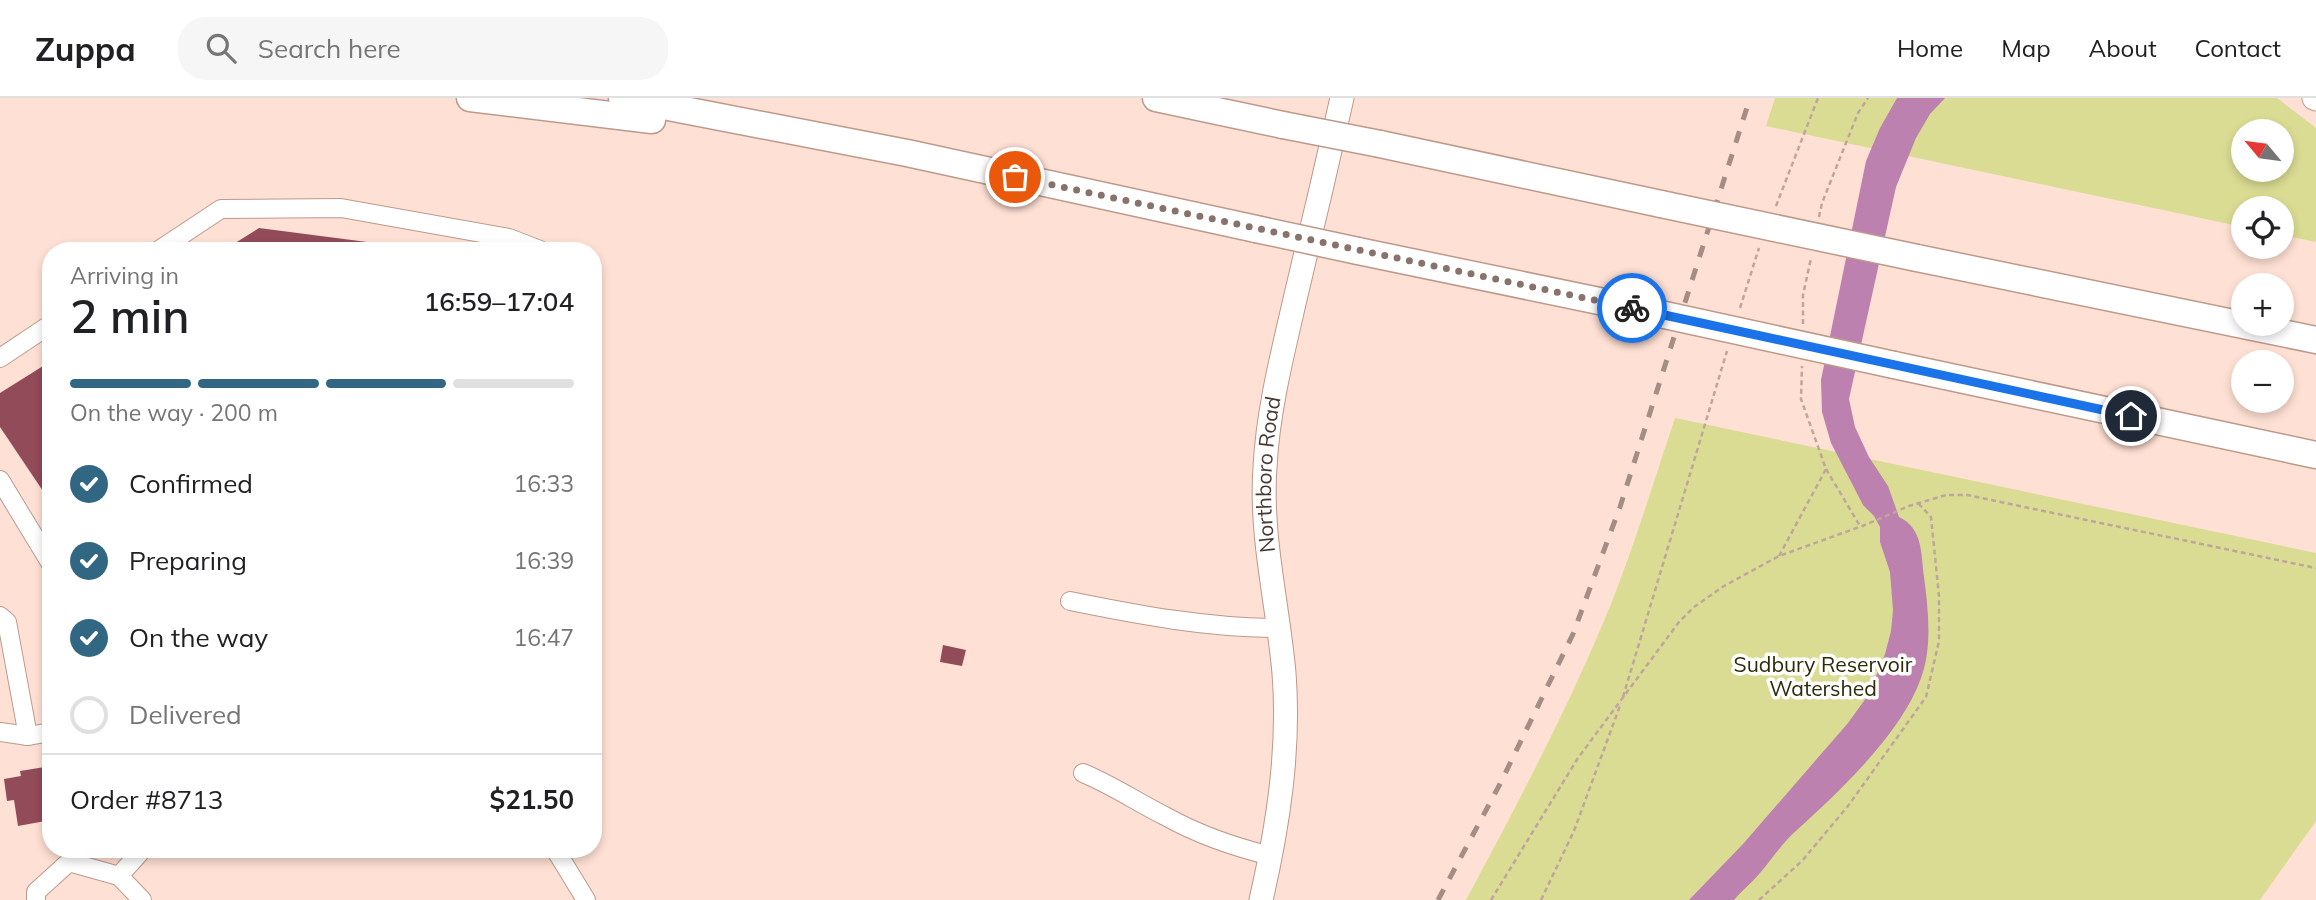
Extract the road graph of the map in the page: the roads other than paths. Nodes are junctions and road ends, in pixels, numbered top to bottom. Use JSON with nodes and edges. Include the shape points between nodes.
{"nodes":[{"id":1,"x":470,"y":98,"type":"edge"},
{"id":2,"x":622,"y":98,"type":"edge"},
{"id":3,"x":1156,"y":98,"type":"edge"},
{"id":4,"x":1342,"y":98,"type":"edge"},
{"id":5,"x":907,"y":153,"type":"junction"},
{"id":6,"x":171,"y":242,"type":"edge"},
{"id":7,"x":519,"y":242,"type":"edge"},
{"id":8,"x":42,"y":330,"type":"edge"},
{"id":9,"x":2316,"y":340,"type":"edge"},
{"id":10,"x":0,"y":358,"type":"edge"},
{"id":11,"x":2316,"y":456,"type":"edge"},
{"id":12,"x":0,"y":480,"type":"edge"},
{"id":13,"x":42,"y":550,"type":"edge"},
{"id":14,"x":1070,"y":601,"type":"dead end"},
{"id":15,"x":0,"y":616,"type":"edge"},
{"id":16,"x":1278,"y":628,"type":"junction"},
{"id":17,"x":0,"y":732,"type":"edge"},
{"id":18,"x":42,"y":734,"type":"edge"},
{"id":19,"x":28,"y":736,"type":"junction"},
{"id":20,"x":1083,"y":773,"type":"dead end"},
{"id":21,"x":1271,"y":856,"type":"junction"},
{"id":22,"x":135,"y":858,"type":"edge"},
{"id":23,"x":560,"y":858,"type":"edge"},
{"id":24,"x":118,"y":876,"type":"junction"},
{"id":25,"x":36,"y":900,"type":"edge"},
{"id":26,"x":142,"y":900,"type":"edge"},
{"id":27,"x":586,"y":900,"type":"edge"},
{"id":28,"x":1261,"y":900,"type":"edge"}],
"edges":[{"from":1,"to":5,"type":"highway"},
{"from":2,"to":5,"type":"highway"},
{"from":3,"to":9,"type":"highway","bridge":true},
{"from":4,"to":16,"type":"main road","name":"Northboro Road","via":[[1270,421],[1265,489]]},
{"from":5,"to":11,"type":"highway","bridge":true},
{"from":6,"to":7,"type":"lane","via":[[220,209],[328,208]]},
{"from":8,"to":10,"type":"lane"},
{"from":12,"to":13,"type":"lane"},
{"from":14,"to":16,"type":"lane","via":[[1190,622]]},
{"from":15,"to":19,"type":"lane","via":[[7,622]]},
{"from":16,"to":21,"type":"main road","name":"Northboro Road","via":[[1284,729]]},
{"from":17,"to":19,"type":"lane"},
{"from":18,"to":19,"type":"lane"},
{"from":20,"to":21,"type":"lane","via":[[1217,840]]},
{"from":21,"to":28,"type":"main road","name":"Northboro Road"},
{"from":22,"to":24,"type":"lane"},
{"from":23,"to":27,"type":"lane"},
{"from":24,"to":25,"type":"lane","via":[[69,862],[36,892]]},
{"from":24,"to":26,"type":"lane"}]}
